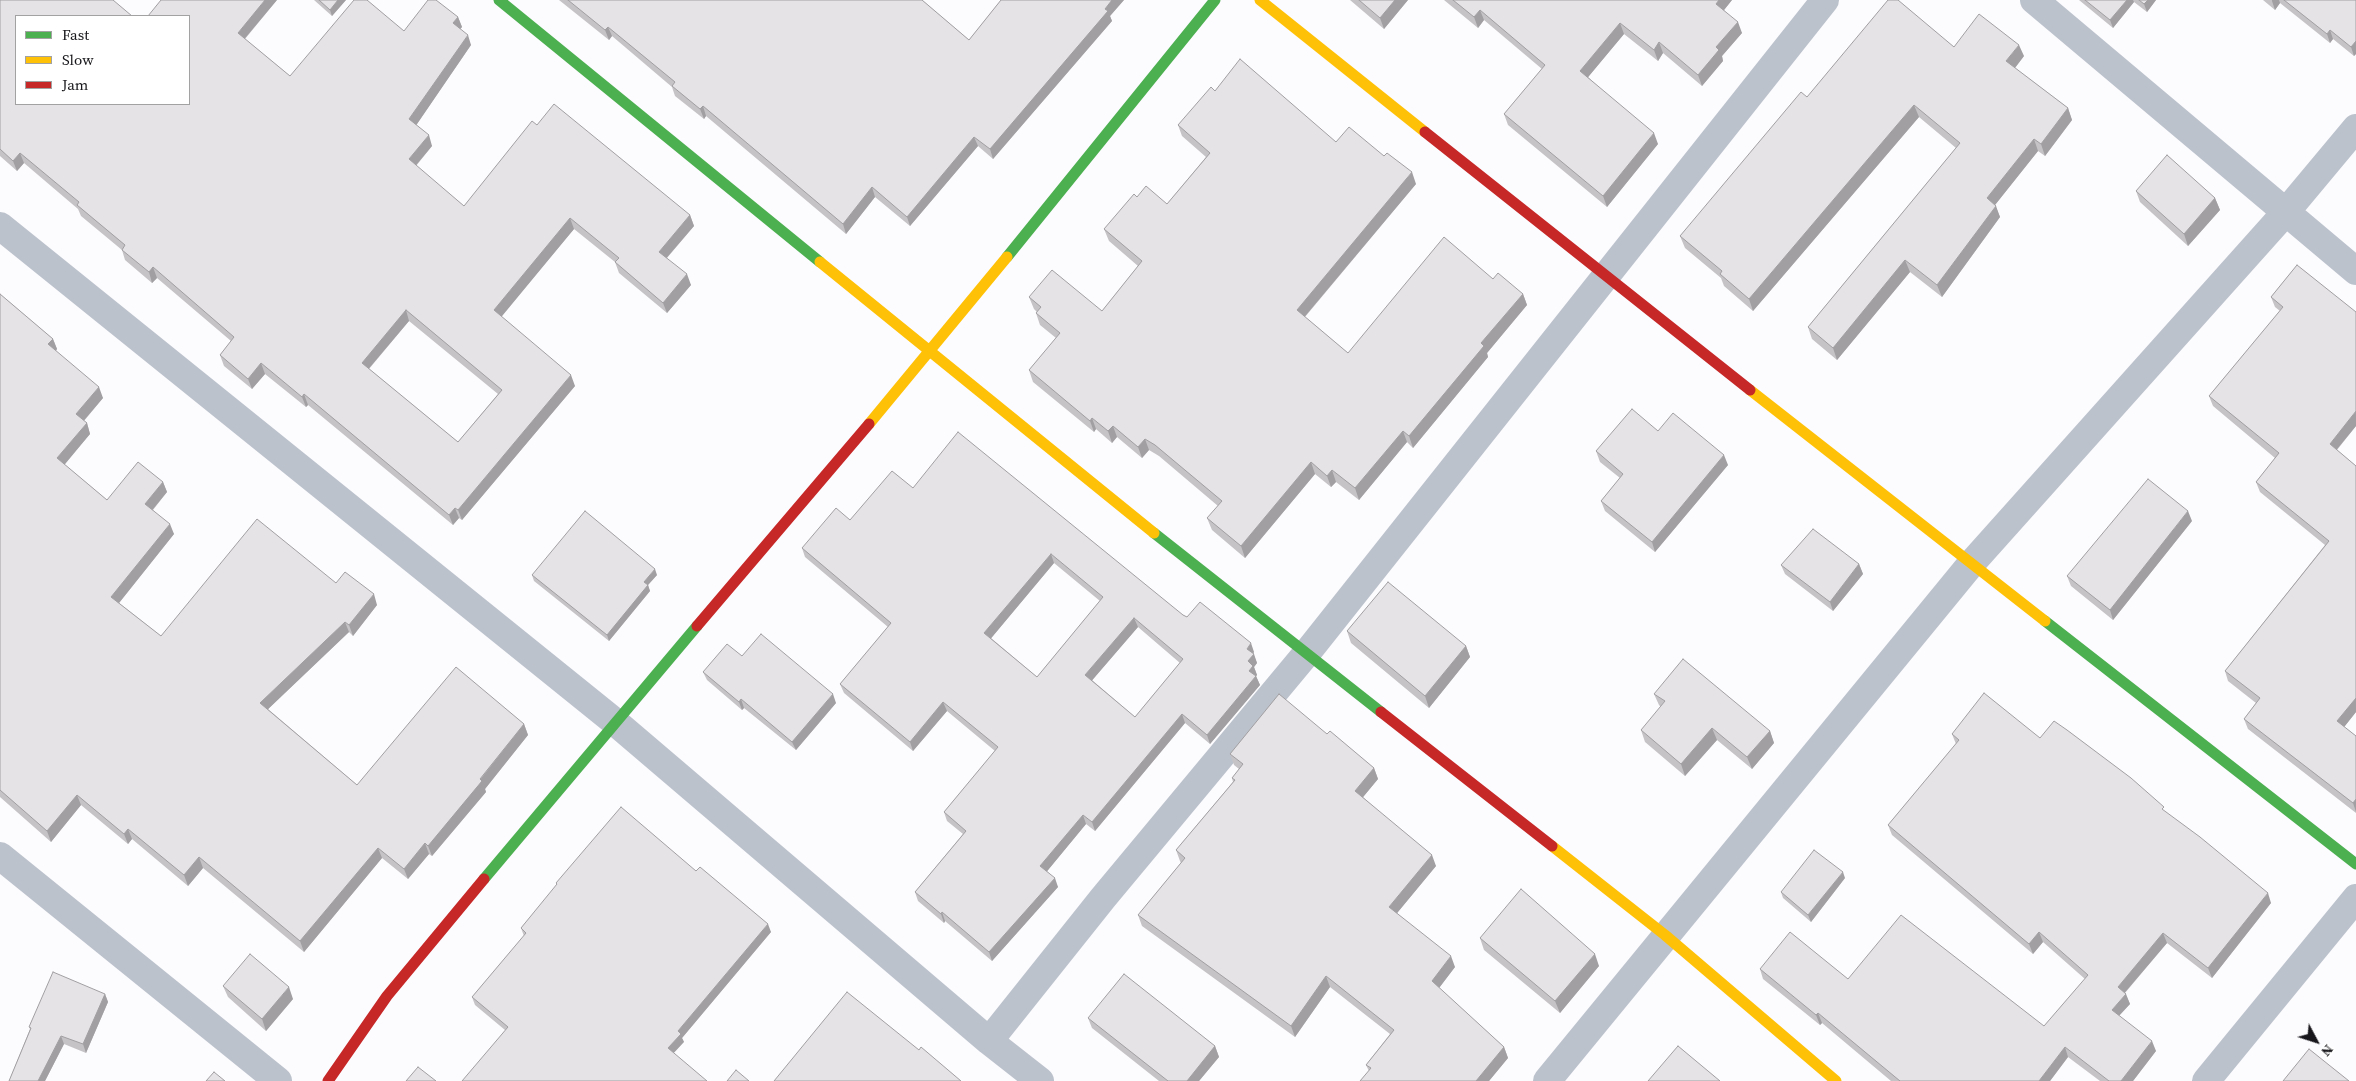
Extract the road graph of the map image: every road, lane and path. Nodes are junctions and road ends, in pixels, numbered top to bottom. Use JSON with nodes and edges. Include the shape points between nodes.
{"nodes":[{"id":1,"x":499,"y":0,"type":"edge"},
{"id":2,"x":1215,"y":0,"type":"edge"},
{"id":3,"x":1260,"y":0,"type":"edge"},
{"id":4,"x":1825,"y":0,"type":"edge"},
{"id":5,"x":2034,"y":0,"type":"edge"},
{"id":6,"x":2356,"y":128,"type":"edge"},
{"id":7,"x":2285,"y":213,"type":"junction"},
{"id":8,"x":0,"y":226,"type":"edge"},
{"id":9,"x":2356,"y":271,"type":"edge"},
{"id":10,"x":1604,"y":276,"type":"junction"},
{"id":11,"x":930,"y":353,"type":"junction"},
{"id":12,"x":1971,"y":564,"type":"junction"},
{"id":13,"x":1306,"y":654,"type":"junction"},
{"id":14,"x":615,"y":722,"type":"junction"},
{"id":15,"x":0,"y":856,"type":"edge"},
{"id":16,"x":2356,"y":864,"type":"edge"},
{"id":17,"x":2356,"y":898,"type":"edge"},
{"id":18,"x":1665,"y":935,"type":"junction"},
{"id":19,"x":989,"y":1041,"type":"junction"},
{"id":20,"x":278,"y":1081,"type":"edge"},
{"id":21,"x":328,"y":1081,"type":"edge"},
{"id":22,"x":1040,"y":1081,"type":"edge"},
{"id":23,"x":1547,"y":1081,"type":"edge"},
{"id":24,"x":1836,"y":1081,"type":"edge"},
{"id":25,"x":2206,"y":1081,"type":"edge"}],
"edges":[{"from":1,"to":11,"type":"street"},
{"from":2,"to":11,"type":"street"},
{"from":3,"to":10,"type":"street"},
{"from":4,"to":10,"type":"street"},
{"from":5,"to":7,"type":"street"},
{"from":6,"to":7,"type":"street"},
{"from":7,"to":9,"type":"street"},
{"from":7,"to":12,"type":"street"},
{"from":8,"to":14,"type":"street"},
{"from":10,"to":12,"type":"street"},
{"from":10,"to":13,"type":"street"},
{"from":11,"to":13,"type":"street"},
{"from":11,"to":14,"type":"street"},
{"from":12,"to":16,"type":"street"},
{"from":12,"to":18,"type":"street"},
{"from":13,"to":18,"type":"street"},
{"from":13,"to":19,"type":"street"},
{"from":14,"to":19,"type":"street"},
{"from":14,"to":21,"type":"street","via":[[387,996]]},
{"from":15,"to":20,"type":"street"},
{"from":17,"to":25,"type":"street"},
{"from":18,"to":23,"type":"street"},
{"from":18,"to":24,"type":"street"},
{"from":19,"to":22,"type":"street"}]}
